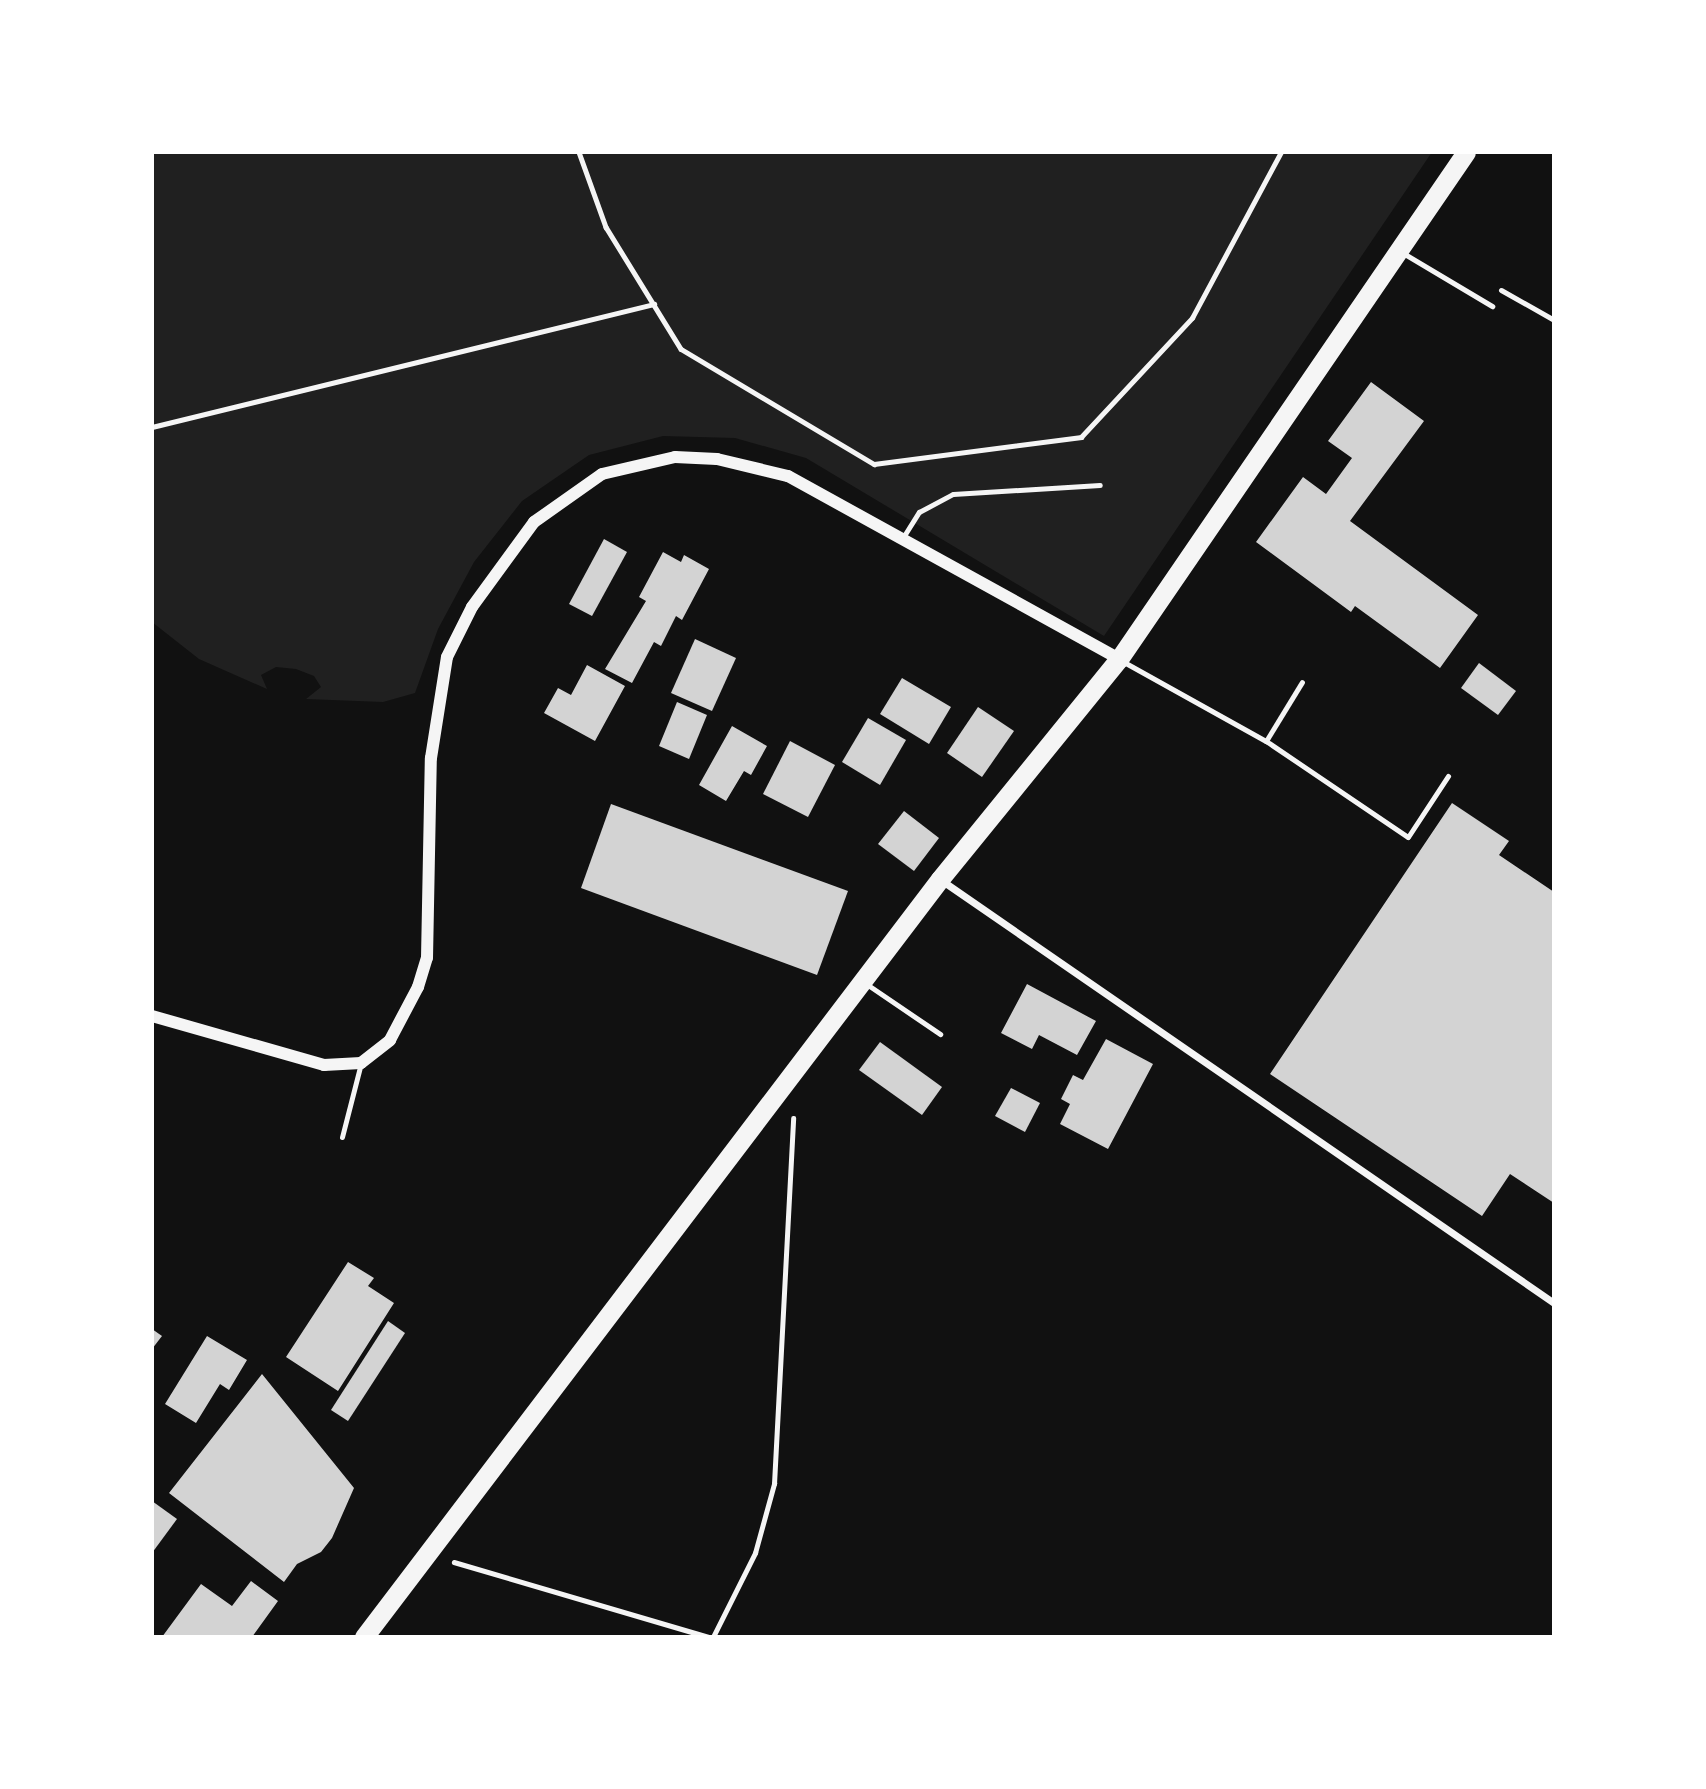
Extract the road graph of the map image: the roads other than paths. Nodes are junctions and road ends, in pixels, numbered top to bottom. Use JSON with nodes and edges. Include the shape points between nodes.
{"nodes":[{"id":1,"x":1466,"y":152,"type":"edge"},
{"id":2,"x":1400,"y":251,"type":"junction"},
{"id":3,"x":1501,"y":290,"type":"dead end"},
{"id":4,"x":1492,"y":306,"type":"dead end"},
{"id":5,"x":1554,"y":320,"type":"edge"},
{"id":6,"x":1100,"y":485,"type":"dead end"},
{"id":7,"x":902,"y":539,"type":"junction"},
{"id":8,"x":1119,"y":659,"type":"junction"},
{"id":9,"x":1302,"y":682,"type":"dead end"},
{"id":10,"x":1266,"y":741,"type":"junction"},
{"id":11,"x":1448,"y":776,"type":"dead end"},
{"id":12,"x":940,"y":879,"type":"junction"},
{"id":13,"x":863,"y":982,"type":"junction"},
{"id":14,"x":152,"y":1017,"type":"edge"},
{"id":15,"x":940,"y":1034,"type":"dead end"},
{"id":16,"x":361,"y":1063,"type":"junction"},
{"id":17,"x":342,"y":1137,"type":"dead end"},
{"id":18,"x":1554,"y":1303,"type":"edge"},
{"id":19,"x":364,"y":1637,"type":"edge"}],
"edges":[{"from":1,"to":2,"type":"highway"},
{"from":2,"to":4,"type":"lane"},
{"from":2,"to":8,"type":"highway"},
{"from":3,"to":5,"type":"lane"},
{"from":6,"to":7,"type":"lane","via":[[953,494],[919,512]]},
{"from":7,"to":8,"type":"street"},
{"from":7,"to":16,"type":"street","via":[[788,476],[717,459],[675,457],[602,474],[534,522],[472,607],[447,657],[430,758],[427,958],[418,987],[390,1040]]},
{"from":8,"to":10,"type":"lane"},
{"from":8,"to":12,"type":"highway"},
{"from":9,"to":10,"type":"lane"},
{"from":10,"to":11,"type":"lane","via":[[1408,838]]},
{"from":12,"to":13,"type":"highway"},
{"from":12,"to":18,"type":"street"},
{"from":13,"to":15,"type":"lane"},
{"from":13,"to":19,"type":"highway"},
{"from":14,"to":16,"type":"street","via":[[324,1065]]},
{"from":16,"to":17,"type":"lane"}]}
